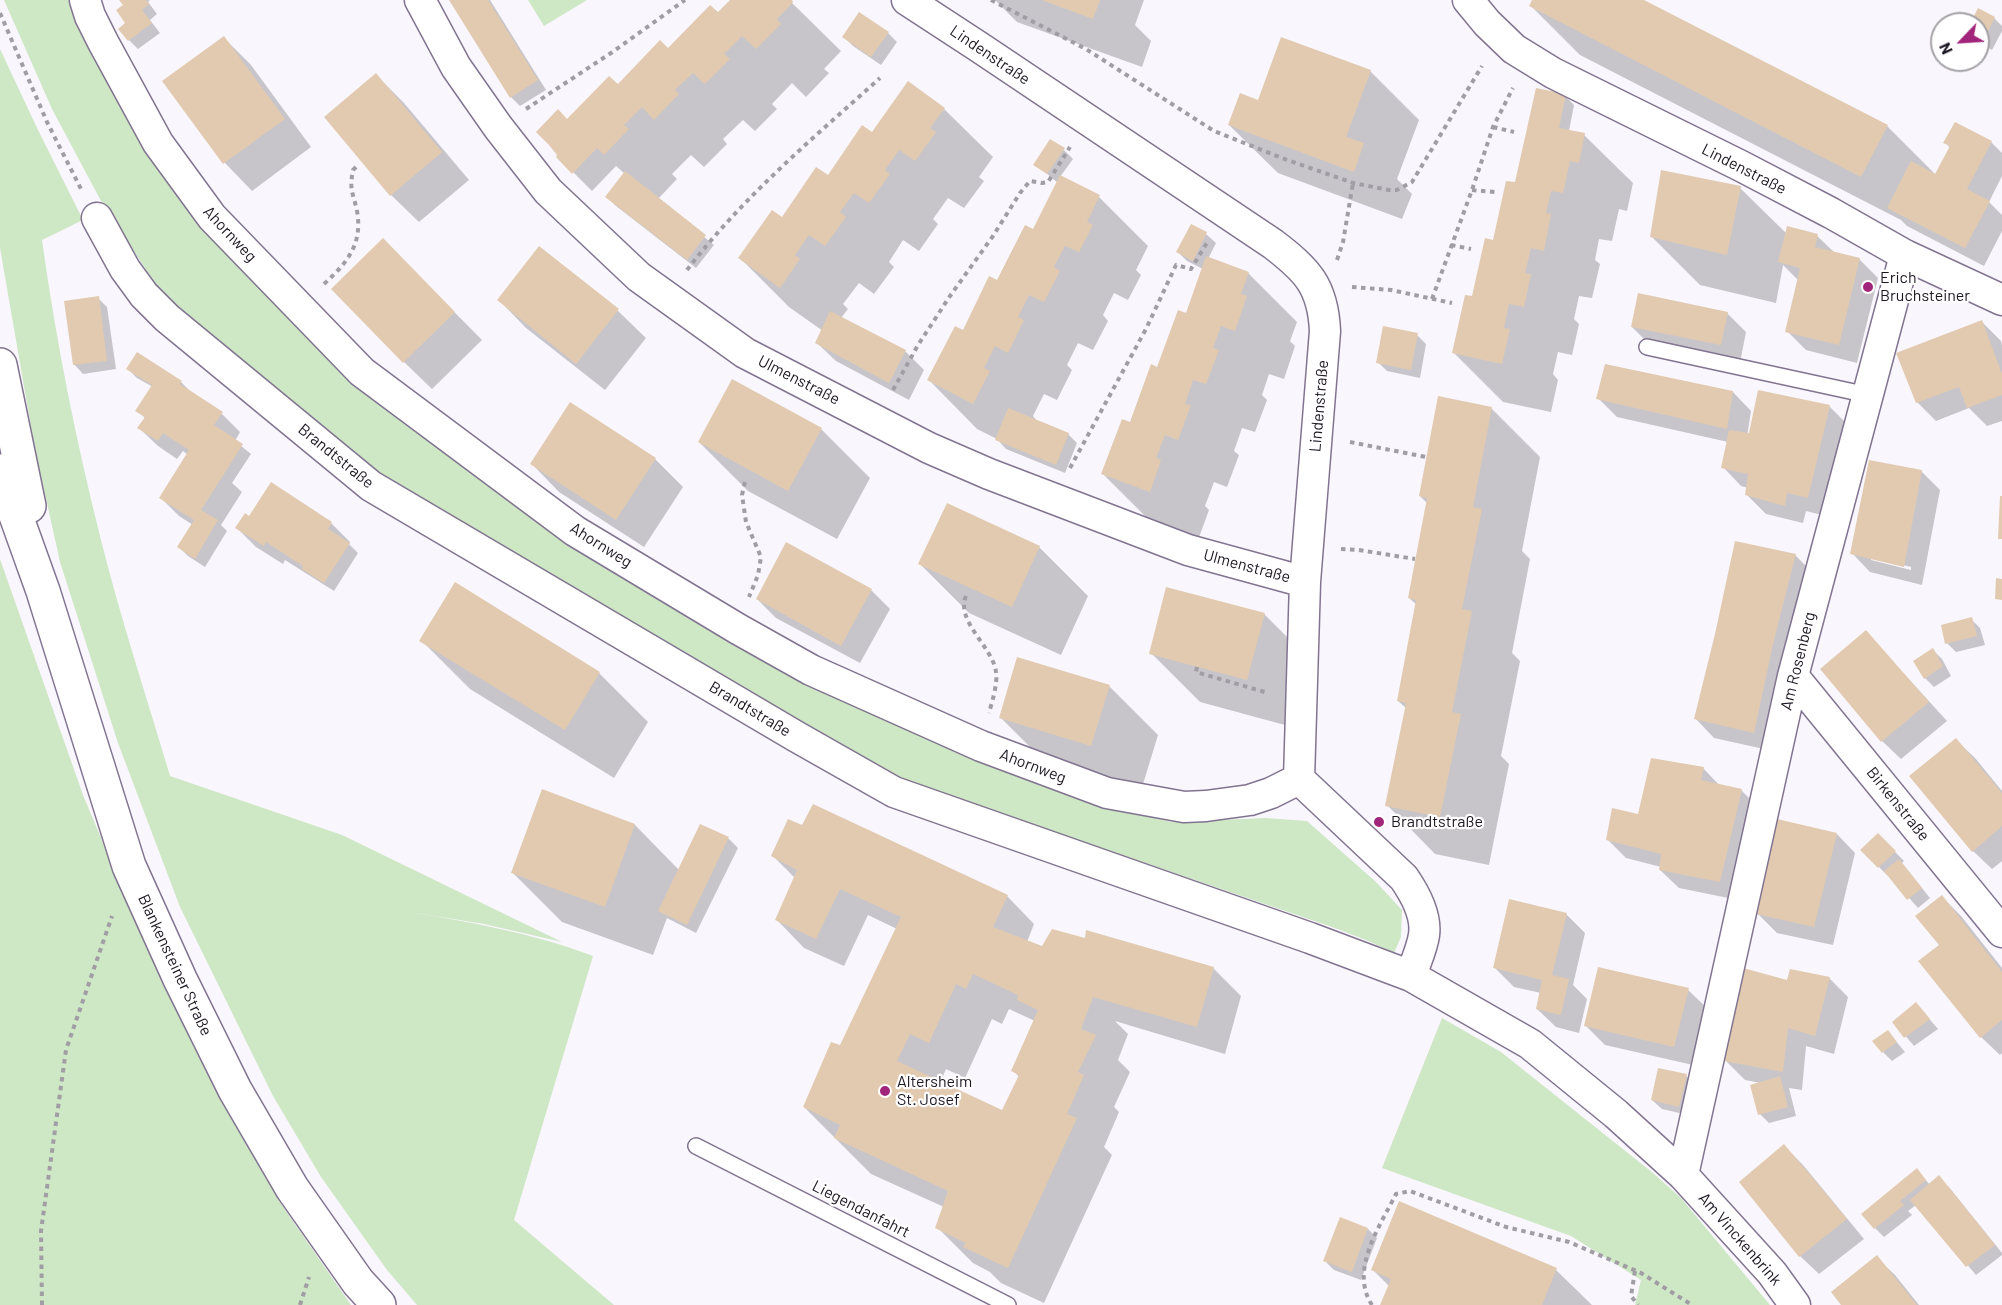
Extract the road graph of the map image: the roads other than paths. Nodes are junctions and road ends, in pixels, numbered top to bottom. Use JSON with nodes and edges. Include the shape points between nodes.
{"nodes":[{"id":1,"x":85,"y":0,"type":"edge"},
{"id":2,"x":420,"y":0,"type":"edge"},
{"id":3,"x":907,"y":0,"type":"edge"},
{"id":4,"x":1468,"y":0,"type":"edge"},
{"id":5,"x":97,"y":218,"type":"road end"},
{"id":6,"x":1905,"y":255,"type":"junction"},
{"id":7,"x":2002,"y":300,"type":"edge"},
{"id":8,"x":1647,"y":348,"type":"dead end"},
{"id":9,"x":0,"y":365,"type":"edge"},
{"id":10,"x":1868,"y":395,"type":"junction"},
{"id":11,"x":0,"y":471,"type":"edge"},
{"id":12,"x":1305,"y":582,"type":"junction"},
{"id":13,"x":43,"y":591,"type":"junction"},
{"id":14,"x":1793,"y":676,"type":"junction"},
{"id":15,"x":1299,"y":779,"type":"junction"},
{"id":16,"x":2002,"y":932,"type":"edge"},
{"id":17,"x":1411,"y":976,"type":"junction"},
{"id":18,"x":696,"y":1146,"type":"dead end"},
{"id":19,"x":1683,"y":1175,"type":"junction"},
{"id":20,"x":379,"y":1305,"type":"edge"},
{"id":21,"x":1008,"y":1305,"type":"edge"},
{"id":22,"x":1795,"y":1305,"type":"edge"}],
"edges":[{"from":1,"to":15,"type":"street","name":"Ahornweg","via":[[103,42],[158,143],[212,217],[362,372],[575,531],[820,674],[981,746],[1107,794],[1184,807],[1250,800]]},
{"from":2,"to":12,"type":"street","name":"Ulmenstraße","via":[[456,67],[548,191],[639,277],[745,353],[929,448],[989,474],[1188,550]]},
{"from":3,"to":12,"type":"street","name":"Lindenstraße","via":[[1273,244],[1296,262],[1317,292],[1325,331]]},
{"from":4,"to":6,"type":"street","name":"Lindenstraße","via":[[1504,40],[1541,66]]},
{"from":5,"to":17,"type":"street","name":"Brandtstraße","via":[[131,277],[167,318],[371,486],[807,742],[894,792]]},
{"from":6,"to":7,"type":"street"},
{"from":6,"to":10,"type":"street","name":"Am Rosenberg"},
{"from":8,"to":10,"type":"lane"},
{"from":9,"to":13,"type":"main road","name":"Blankensteiner Straße"},
{"from":10,"to":14,"type":"street","name":"Am Rosenberg"},
{"from":11,"to":13,"type":"main road","name":"Blankensteiner Straße"},
{"from":12,"to":15,"type":"street","name":"Lindenstraße"},
{"from":13,"to":20,"type":"main road","name":"Blankensteiner Straße","via":[[129,866],[180,979],[235,1090],[292,1188],[358,1282]]},
{"from":14,"to":16,"type":"street","name":"Birkenstraße"},
{"from":14,"to":19,"type":"street","name":"Am Rosenberg"},
{"from":15,"to":17,"type":"street","via":[[1412,890],[1424,920],[1424,935]]},
{"from":17,"to":19,"type":"street","name":"Brandtstraße","via":[[1530,1044]]},
{"from":18,"to":21,"type":"lane","name":"Liegendanfahrt"},
{"from":19,"to":22,"type":"street","name":"Am Vinckenbrink","via":[[1772,1273]]}]}
